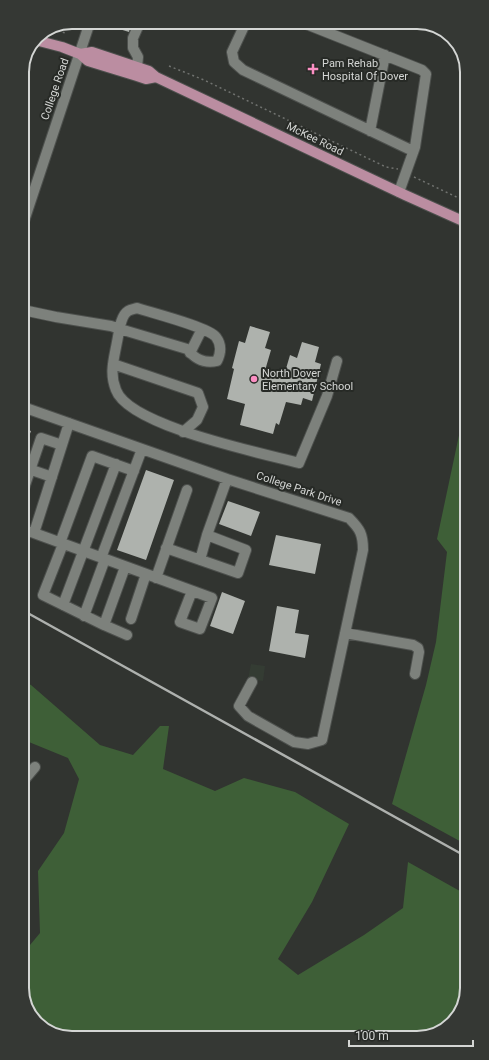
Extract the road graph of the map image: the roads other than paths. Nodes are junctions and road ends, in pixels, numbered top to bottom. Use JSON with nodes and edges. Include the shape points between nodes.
{"nodes":[{"id":1,"x":88,"y":29,"type":"edge"},
{"id":2,"x":137,"y":29,"type":"edge"},
{"id":3,"x":243,"y":29,"type":"edge"},
{"id":4,"x":319,"y":29,"type":"edge"},
{"id":5,"x":42,"y":42,"type":"edge"},
{"id":6,"x":80,"y":54,"type":"junction"},
{"id":7,"x":384,"y":55,"type":"junction"},
{"id":8,"x":137,"y":67,"type":"junction"},
{"id":9,"x":156,"y":77,"type":"junction"},
{"id":10,"x":370,"y":131,"type":"junction"},
{"id":11,"x":414,"y":151,"type":"junction"},
{"id":12,"x":399,"y":192,"type":"junction"},
{"id":13,"x":29,"y":203,"type":"edge"},
{"id":14,"x":460,"y":220,"type":"edge"},
{"id":15,"x":29,"y":311,"type":"edge"},
{"id":16,"x":120,"y":329,"type":"junction"},
{"id":17,"x":202,"y":329,"type":"junction"},
{"id":18,"x":190,"y":353,"type":"junction"},
{"id":19,"x":337,"y":361,"type":"dead end"},
{"id":20,"x":113,"y":364,"type":"junction"},
{"id":21,"x":29,"y":409,"type":"edge"},
{"id":22,"x":69,"y":423,"type":"junction"},
{"id":23,"x":183,"y":432,"type":"junction"},
{"id":24,"x":62,"y":445,"type":"junction"},
{"id":25,"x":142,"y":449,"type":"junction"},
{"id":26,"x":29,"y":464,"type":"edge"},
{"id":27,"x":116,"y":464,"type":"junction"},
{"id":28,"x":29,"y":469,"type":"edge"},
{"id":29,"x":134,"y":471,"type":"junction"},
{"id":30,"x":52,"y":477,"type":"junction"},
{"id":31,"x":227,"y":479,"type":"junction"},
{"id":32,"x":187,"y":490,"type":"dead end"},
{"id":33,"x":29,"y":532,"type":"edge"},
{"id":34,"x":34,"y":533,"type":"junction"},
{"id":35,"x":207,"y":535,"type":"junction"},
{"id":36,"x":62,"y":543,"type":"junction"},
{"id":37,"x":166,"y":548,"type":"junction"},
{"id":38,"x":83,"y":551,"type":"junction"},
{"id":39,"x":103,"y":559,"type":"junction"},
{"id":40,"x":200,"y":560,"type":"junction"},
{"id":41,"x":125,"y":567,"type":"junction"},
{"id":42,"x":146,"y":574,"type":"junction"},
{"id":43,"x":156,"y":578,"type":"junction"},
{"id":44,"x":192,"y":591,"type":"dead end"},
{"id":45,"x":63,"y":605,"type":"junction"},
{"id":46,"x":84,"y":616,"type":"junction"},
{"id":47,"x":131,"y":619,"type":"dead end"},
{"id":48,"x":104,"y":625,"type":"junction"},
{"id":49,"x":346,"y":633,"type":"junction"},
{"id":50,"x":127,"y":635,"type":"dead end"},
{"id":51,"x":415,"y":674,"type":"dead end"},
{"id":52,"x":252,"y":682,"type":"dead end"},
{"id":53,"x":35,"y":767,"type":"dead end"},
{"id":54,"x":29,"y":774,"type":"edge"}],
"edges":[{"from":1,"to":6,"type":"street","name":"College Road"},
{"from":2,"to":8,"type":"street","via":[[133,48],[138,57]]},
{"from":3,"to":10,"type":"street","via":[[232,52],[234,62],[243,70]]},
{"from":4,"to":7,"type":"street"},
{"from":5,"to":6,"type":"main road","name":"McKee Road"},
{"from":6,"to":8,"type":"main road","name":"McKee Road","via":[[92,52]]},
{"from":6,"to":9,"type":"main road","name":"McKee Road","via":[[88,61],[146,79]]},
{"from":6,"to":13,"type":"street","name":"College Road"},
{"from":7,"to":10,"type":"street"},
{"from":7,"to":11,"type":"street","via":[[426,74]]},
{"from":8,"to":9,"type":"main road","name":"McKee Road","via":[[149,71]]},
{"from":9,"to":12,"type":"main road","name":"McKee Road"},
{"from":10,"to":11,"type":"street"},
{"from":11,"to":12,"type":"street"},
{"from":12,"to":14,"type":"main road","name":"McKee Road"},
{"from":15,"to":16,"type":"street"},
{"from":16,"to":17,"type":"street","via":[[124,315],[129,310],[137,308]]},
{"from":16,"to":18,"type":"street","via":[[187,349]]},
{"from":16,"to":20,"type":"street"},
{"from":17,"to":18,"type":"street"},
{"from":17,"to":18,"type":"street","via":[[215,336],[221,347],[217,361],[202,361]]},
{"from":19,"to":23,"type":"street","via":[[328,396],[299,463]]},
{"from":20,"to":23,"type":"street","via":[[111,373],[116,391],[126,404]]},
{"from":20,"to":23,"type":"street","via":[[198,393],[203,407],[196,420]]},
{"from":21,"to":22,"type":"street","name":"College Park Drive"},
{"from":22,"to":24,"type":"street"},
{"from":22,"to":25,"type":"street","name":"College Park Drive"},
{"from":24,"to":26,"type":"street","via":[[41,438]]},
{"from":24,"to":30,"type":"street"},
{"from":25,"to":29,"type":"street"},
{"from":25,"to":31,"type":"street","name":"College Park Drive"},
{"from":27,"to":29,"type":"street"},
{"from":27,"to":36,"type":"street","via":[[92,456]]},
{"from":27,"to":38,"type":"street"},
{"from":28,"to":30,"type":"street"},
{"from":29,"to":39,"type":"street"},
{"from":30,"to":34,"type":"street"},
{"from":31,"to":35,"type":"street"},
{"from":31,"to":49,"type":"street","name":"College Park Drive","via":[[349,518],[358,528],[363,538],[364,550]]},
{"from":32,"to":37,"type":"street"},
{"from":33,"to":34,"type":"street"},
{"from":34,"to":36,"type":"street"},
{"from":35,"to":40,"type":"street"},
{"from":35,"to":40,"type":"street","via":[[246,550],[238,573]]},
{"from":36,"to":38,"type":"street"},
{"from":36,"to":45,"type":"street","via":[[43,595]]},
{"from":37,"to":40,"type":"street"},
{"from":37,"to":43,"type":"street"},
{"from":38,"to":39,"type":"street"},
{"from":38,"to":45,"type":"street"},
{"from":39,"to":41,"type":"street"},
{"from":39,"to":46,"type":"street"},
{"from":41,"to":42,"type":"street"},
{"from":41,"to":48,"type":"street"},
{"from":42,"to":43,"type":"street"},
{"from":42,"to":47,"type":"street"},
{"from":43,"to":44,"type":"street"},
{"from":45,"to":46,"type":"street"},
{"from":46,"to":48,"type":"street"},
{"from":48,"to":50,"type":"street"},
{"from":49,"to":51,"type":"street","via":[[413,645],[419,652]]},
{"from":49,"to":52,"type":"street","name":"College Park Drive","via":[[322,740],[308,744],[294,742],[248,716],[239,706]]},
{"from":53,"to":54,"type":"street"}]}
